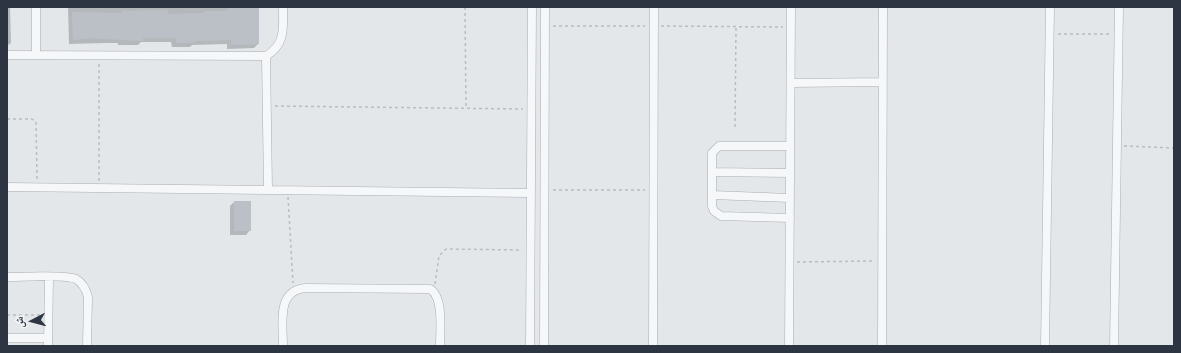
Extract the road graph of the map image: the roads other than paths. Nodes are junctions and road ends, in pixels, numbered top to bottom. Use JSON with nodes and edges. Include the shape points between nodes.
{"nodes":[{"id":1,"x":36,"y":7,"type":"edge"},
{"id":2,"x":283,"y":7,"type":"edge"},
{"id":3,"x":532,"y":7,"type":"edge"},
{"id":4,"x":546,"y":7,"type":"edge"},
{"id":5,"x":654,"y":7,"type":"edge"},
{"id":6,"x":791,"y":7,"type":"edge"},
{"id":7,"x":883,"y":7,"type":"edge"},
{"id":8,"x":1050,"y":7,"type":"edge"},
{"id":9,"x":1119,"y":7,"type":"edge"},
{"id":10,"x":7,"y":55,"type":"edge"},
{"id":11,"x":36,"y":55,"type":"junction"},
{"id":12,"x":266,"y":56,"type":"junction"},
{"id":13,"x":882,"y":82,"type":"junction"},
{"id":14,"x":791,"y":83,"type":"junction"},
{"id":15,"x":531,"y":140,"type":"junction"},
{"id":16,"x":545,"y":141,"type":"junction"},
{"id":17,"x":790,"y":146,"type":"junction"},
{"id":18,"x":712,"y":172,"type":"junction"},
{"id":19,"x":790,"y":173,"type":"junction"},
{"id":20,"x":7,"y":187,"type":"edge"},
{"id":21,"x":268,"y":189,"type":"junction"},
{"id":22,"x":530,"y":193,"type":"junction"},
{"id":23,"x":712,"y":195,"type":"junction"},
{"id":24,"x":790,"y":198,"type":"junction"},
{"id":25,"x":790,"y":218,"type":"junction"},
{"id":26,"x":530,"y":234,"type":"junction"},
{"id":27,"x":544,"y":234,"type":"junction"},
{"id":28,"x":7,"y":277,"type":"edge"},
{"id":29,"x":49,"y":277,"type":"junction"},
{"id":30,"x":530,"y":316,"type":"junction"},
{"id":31,"x":544,"y":317,"type":"junction"},
{"id":32,"x":7,"y":338,"type":"edge"},
{"id":33,"x":48,"y":342,"type":"edge"},
{"id":34,"x":88,"y":346,"type":"edge"},
{"id":35,"x":282,"y":346,"type":"edge"},
{"id":36,"x":440,"y":346,"type":"edge"},
{"id":37,"x":530,"y":346,"type":"edge"},
{"id":38,"x":544,"y":346,"type":"edge"},
{"id":39,"x":652,"y":346,"type":"edge"},
{"id":40,"x":789,"y":346,"type":"edge"},
{"id":41,"x":882,"y":346,"type":"edge"},
{"id":42,"x":1045,"y":346,"type":"edge"},
{"id":43,"x":1114,"y":346,"type":"edge"}],
"edges":[{"from":1,"to":11,"type":"street"},
{"from":2,"to":12,"type":"street","via":[[281,42]]},
{"from":3,"to":15,"type":"street"},
{"from":4,"to":16,"type":"street"},
{"from":5,"to":39,"type":"street"},
{"from":6,"to":14,"type":"street"},
{"from":7,"to":13,"type":"street"},
{"from":8,"to":42,"type":"street"},
{"from":9,"to":43,"type":"street"},
{"from":10,"to":11,"type":"street"},
{"from":11,"to":12,"type":"street"},
{"from":12,"to":21,"type":"street"},
{"from":13,"to":14,"type":"street"},
{"from":13,"to":41,"type":"street"},
{"from":14,"to":17,"type":"street"},
{"from":15,"to":16,"type":"street"},
{"from":15,"to":22,"type":"street"},
{"from":16,"to":27,"type":"street"},
{"from":17,"to":18,"type":"street","via":[[720,146],[712,153]]},
{"from":17,"to":19,"type":"street"},
{"from":18,"to":19,"type":"street"},
{"from":18,"to":23,"type":"street"},
{"from":19,"to":24,"type":"street"},
{"from":20,"to":21,"type":"street"},
{"from":21,"to":22,"type":"street"},
{"from":22,"to":26,"type":"street"},
{"from":23,"to":24,"type":"street"},
{"from":23,"to":25,"type":"street","via":[[714,211],[721,216]]},
{"from":24,"to":25,"type":"street"},
{"from":25,"to":40,"type":"street"},
{"from":26,"to":27,"type":"street"},
{"from":26,"to":30,"type":"street"},
{"from":27,"to":31,"type":"street"},
{"from":28,"to":29,"type":"street"},
{"from":29,"to":33,"type":"street"},
{"from":29,"to":34,"type":"street","via":[[76,279],[84,286],[88,297]]},
{"from":30,"to":31,"type":"street"},
{"from":30,"to":37,"type":"street"},
{"from":31,"to":38,"type":"street"},
{"from":32,"to":33,"type":"street"},
{"from":35,"to":36,"type":"street","via":[[284,302],[293,291],[306,288],[434,291],[439,302]]}]}
